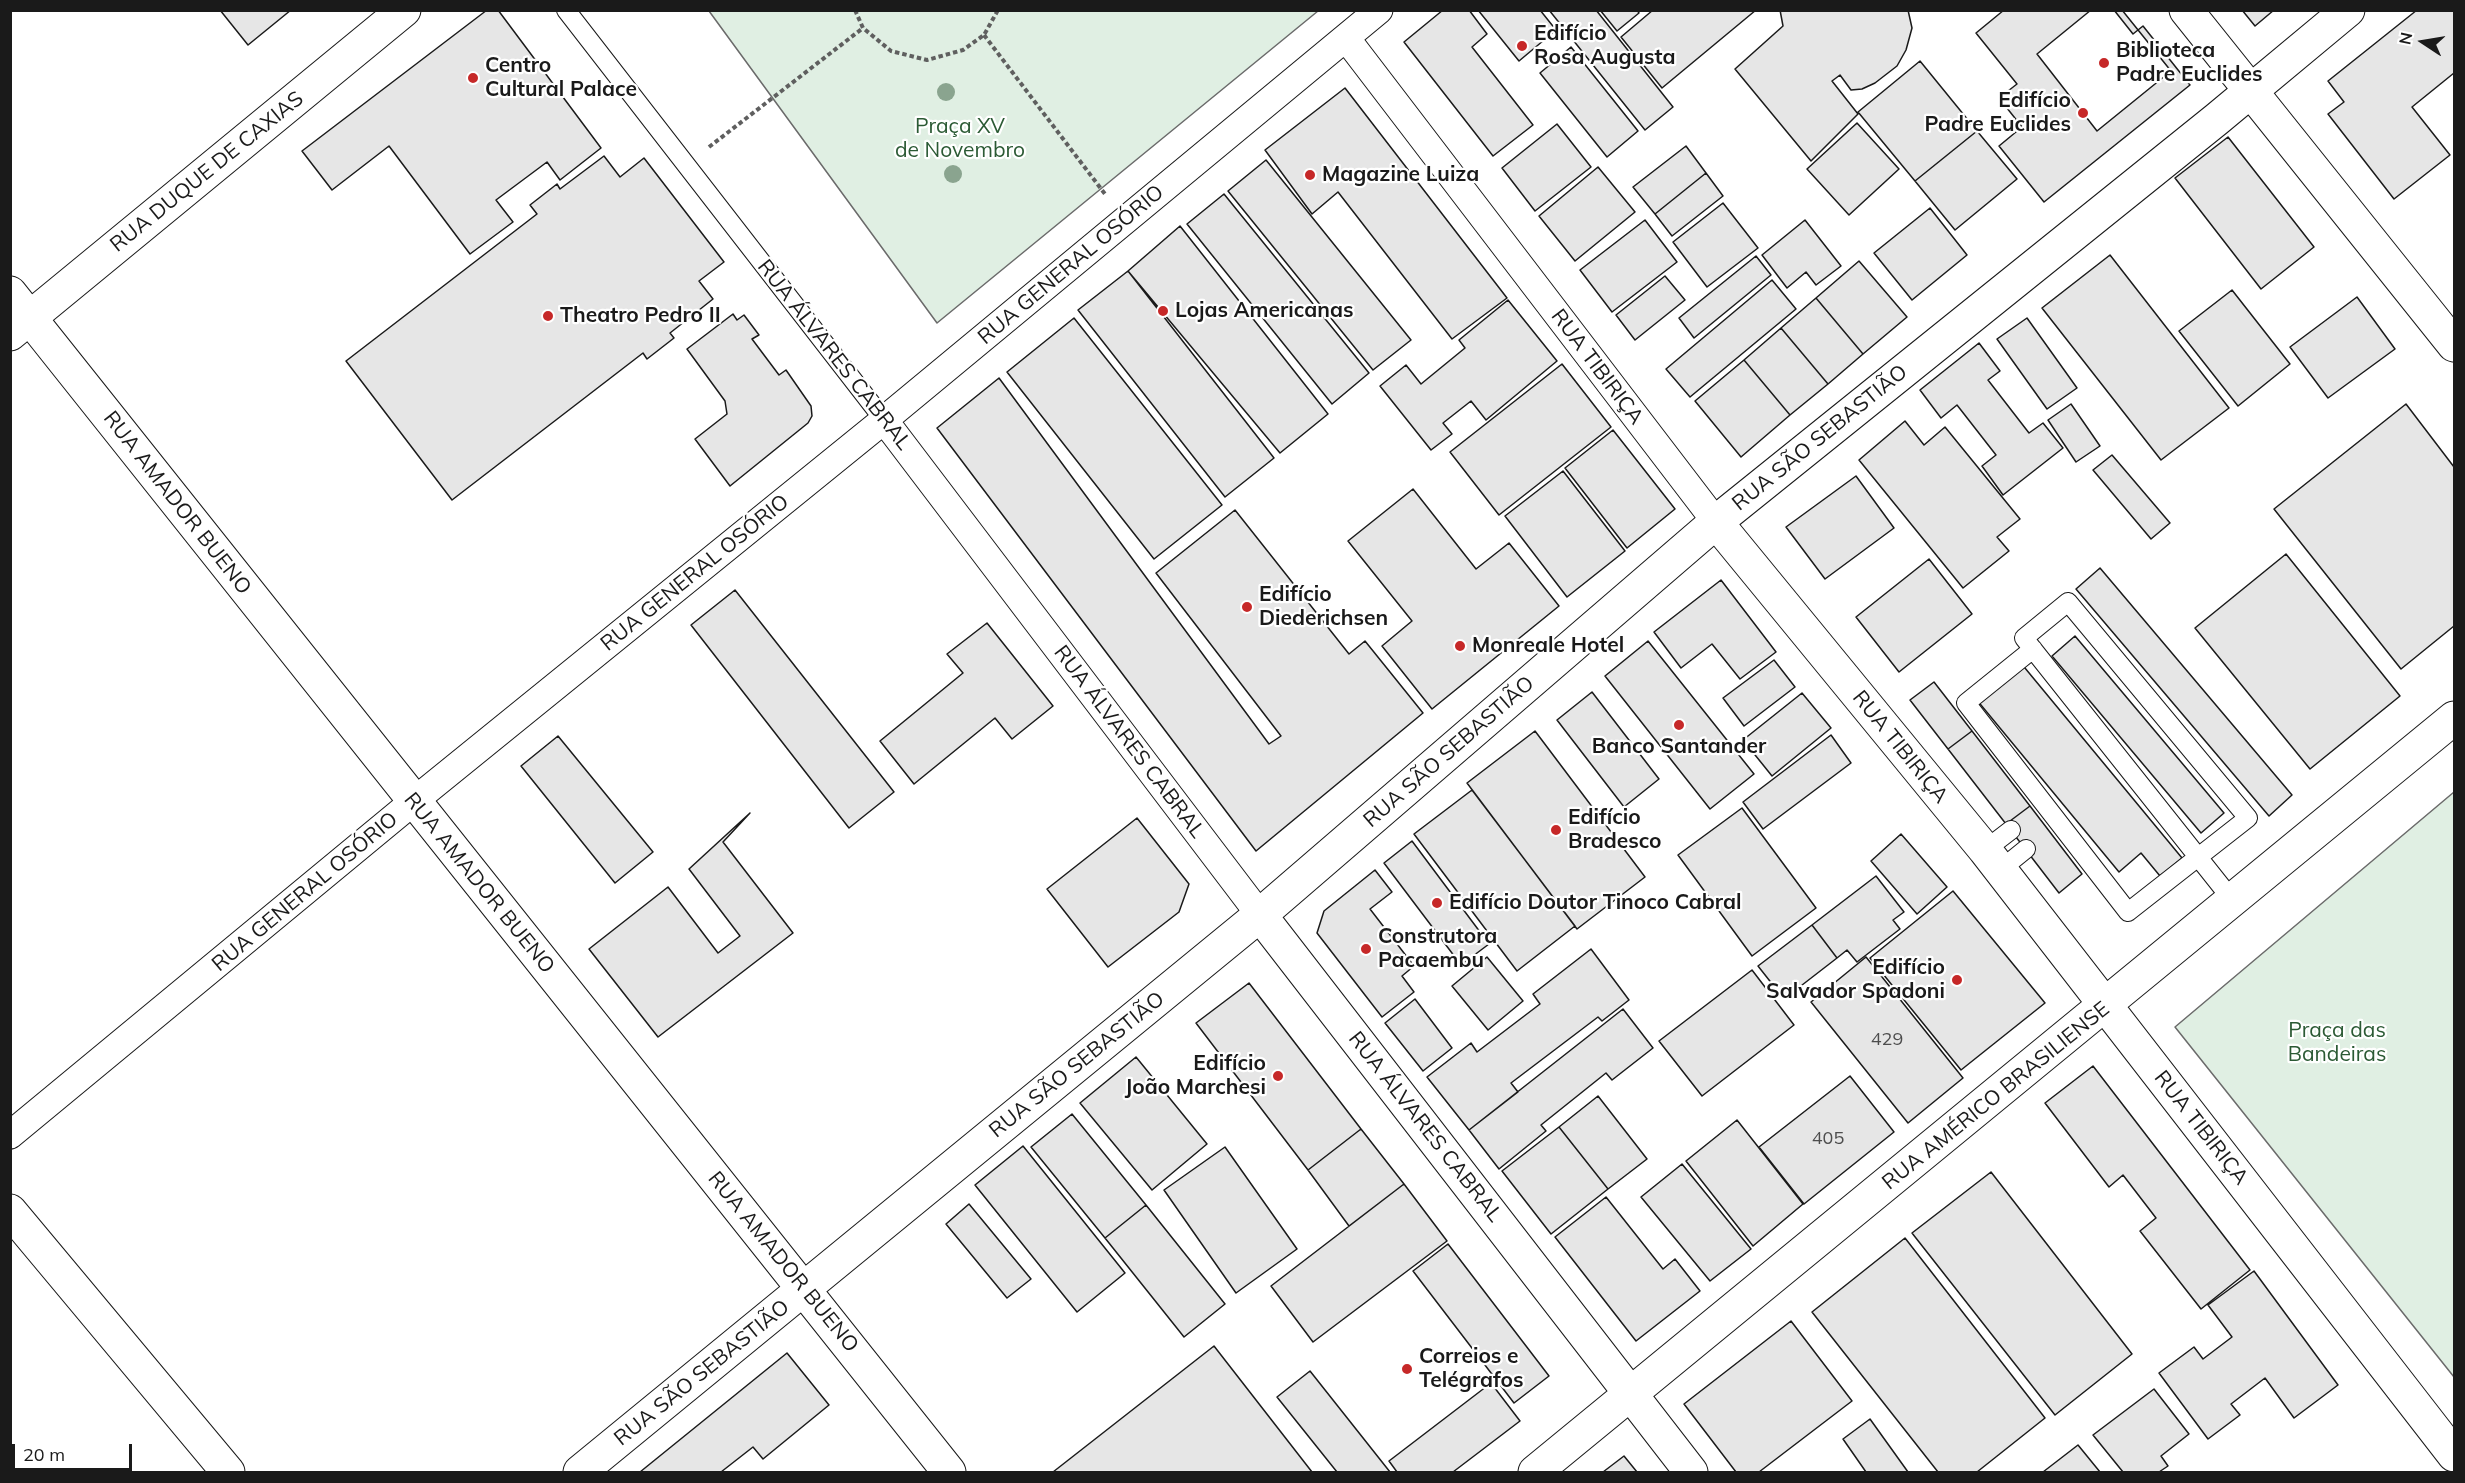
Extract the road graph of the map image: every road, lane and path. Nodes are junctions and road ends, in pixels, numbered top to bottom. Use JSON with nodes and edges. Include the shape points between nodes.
{"nodes":[{"id":1,"x":404,"y":10,"type":"edge"},
{"id":2,"x":566,"y":10,"type":"edge"},
{"id":3,"x":855,"y":10,"type":"edge"},
{"id":4,"x":998,"y":10,"type":"edge"},
{"id":5,"x":1379,"y":10,"type":"edge"},
{"id":6,"x":2186,"y":10,"type":"edge"},
{"id":7,"x":2348,"y":10,"type":"edge"},
{"id":8,"x":862,"y":28,"type":"junction"},
{"id":9,"x":984,"y":35,"type":"junction"},
{"id":10,"x":1346,"y":38,"type":"junction"},
{"id":11,"x":2251,"y":91,"type":"junction"},
{"id":12,"x":686,"y":165,"type":"junction"},
{"id":13,"x":1125,"y":221,"type":"junction"},
{"id":14,"x":10,"y":292,"type":"edge"},
{"id":15,"x":20,"y":326,"type":"edge"},
{"id":16,"x":2454,"y":345,"type":"edge"},
{"id":17,"x":884,"y":420,"type":"junction"},
{"id":18,"x":1716,"y":522,"type":"junction"},
{"id":19,"x":2033,"y":649,"type":"junction"},
{"id":20,"x":2454,"y":718,"type":"edge"},
{"id":21,"x":414,"y":801,"type":"junction"},
{"id":22,"x":2011,"y":830,"type":"dead end"},
{"id":23,"x":2026,"y":849,"type":"dead end"},
{"id":24,"x":2200,"y":858,"type":"junction"},
{"id":25,"x":1992,"y":860,"type":"junction"},
{"id":26,"x":2233,"y":901,"type":"junction"},
{"id":27,"x":1260,"y":915,"type":"junction"},
{"id":28,"x":2105,"y":1006,"type":"junction"},
{"id":29,"x":10,"y":1135,"type":"edge"},
{"id":30,"x":10,"y":1211,"type":"edge"},
{"id":31,"x":805,"y":1288,"type":"junction"},
{"id":32,"x":1631,"y":1394,"type":"junction"},
{"id":33,"x":2454,"y":1455,"type":"edge"},
{"id":34,"x":228,"y":1473,"type":"edge"},
{"id":35,"x":580,"y":1473,"type":"edge"},
{"id":36,"x":949,"y":1473,"type":"edge"},
{"id":37,"x":1535,"y":1473,"type":"edge"},
{"id":38,"x":1691,"y":1473,"type":"edge"}],
"edges":[{"from":1,"to":15,"type":"street","name":"RUA DUQUE DE CAXIAS"},
{"from":2,"to":12,"type":"lane","name":"RUA ÁLVARES CABRAL"},
{"from":3,"to":8,"type":"path"},
{"from":4,"to":9,"type":"path"},
{"from":5,"to":10,"type":"street","name":"RUA GENERAL OSÓRIO"},
{"from":6,"to":11,"type":"street"},
{"from":7,"to":11,"type":"street","name":"RUA SÃO SEBASTIÃO"},
{"from":8,"to":9,"type":"path","via":[[891,51],[927,60],[963,50]]},
{"from":8,"to":12,"type":"path"},
{"from":9,"to":13,"type":"path"},
{"from":10,"to":13,"type":"street","name":"RUA GENERAL OSÓRIO"},
{"from":10,"to":18,"type":"street","name":"RUA TIBIRIÇA"},
{"from":11,"to":16,"type":"street"},
{"from":11,"to":18,"type":"street","name":"RUA SÃO SEBASTIÃO"},
{"from":12,"to":17,"type":"lane","name":"RUA ÁLVARES CABRAL"},
{"from":13,"to":17,"type":"street","name":"RUA GENERAL OSÓRIO"},
{"from":14,"to":15,"type":"street","name":"RUA AMADOR BUENO"},
{"from":15,"to":21,"type":"street","name":"RUA AMADOR BUENO"},
{"from":17,"to":21,"type":"street","name":"RUA GENERAL OSÓRIO"},
{"from":17,"to":27,"type":"street","name":"RUA ÁLVARES CABRAL"},
{"from":18,"to":25,"type":"street","name":"RUA TIBIRIÇA"},
{"from":18,"to":27,"type":"street","name":"RUA SÃO SEBASTIÃO"},
{"from":19,"to":24,"type":"lane"},
{"from":19,"to":24,"type":"lane","via":[[2024,638],[2068,602],[2248,818]]},
{"from":19,"to":24,"type":"lane","via":[[1966,703],[2054,827],[2128,912]]},
{"from":20,"to":26,"type":"street","name":"RUA AMÉRICO BRASILIENSE"},
{"from":21,"to":29,"type":"street","name":"RUA GENERAL OSÓRIO"},
{"from":21,"to":31,"type":"street","name":"RUA AMADOR BUENO"},
{"from":22,"to":25,"type":"lane"},
{"from":23,"to":25,"type":"lane"},
{"from":24,"to":26,"type":"lane"},
{"from":25,"to":28,"type":"street","name":"RUA TIBIRIÇA"},
{"from":26,"to":28,"type":"street","name":"RUA AMÉRICO BRASILIENSE"},
{"from":27,"to":31,"type":"street","name":"RUA SÃO SEBASTIÃO"},
{"from":27,"to":32,"type":"street","name":"RUA ÁLVARES CABRAL"},
{"from":28,"to":32,"type":"street","name":"RUA AMÉRICO BRASILIENSE"},
{"from":28,"to":33,"type":"street","name":"RUA TIBIRIÇA"},
{"from":30,"to":34,"type":"street"},
{"from":31,"to":35,"type":"street","name":"RUA SÃO SEBASTIÃO"},
{"from":31,"to":36,"type":"street","name":"RUA AMADOR BUENO"},
{"from":32,"to":37,"type":"street","name":"RUA AMÉRICO BRASILIENSE"},
{"from":32,"to":38,"type":"street","name":"RUA ÁLVARES CABRAL"}]}
